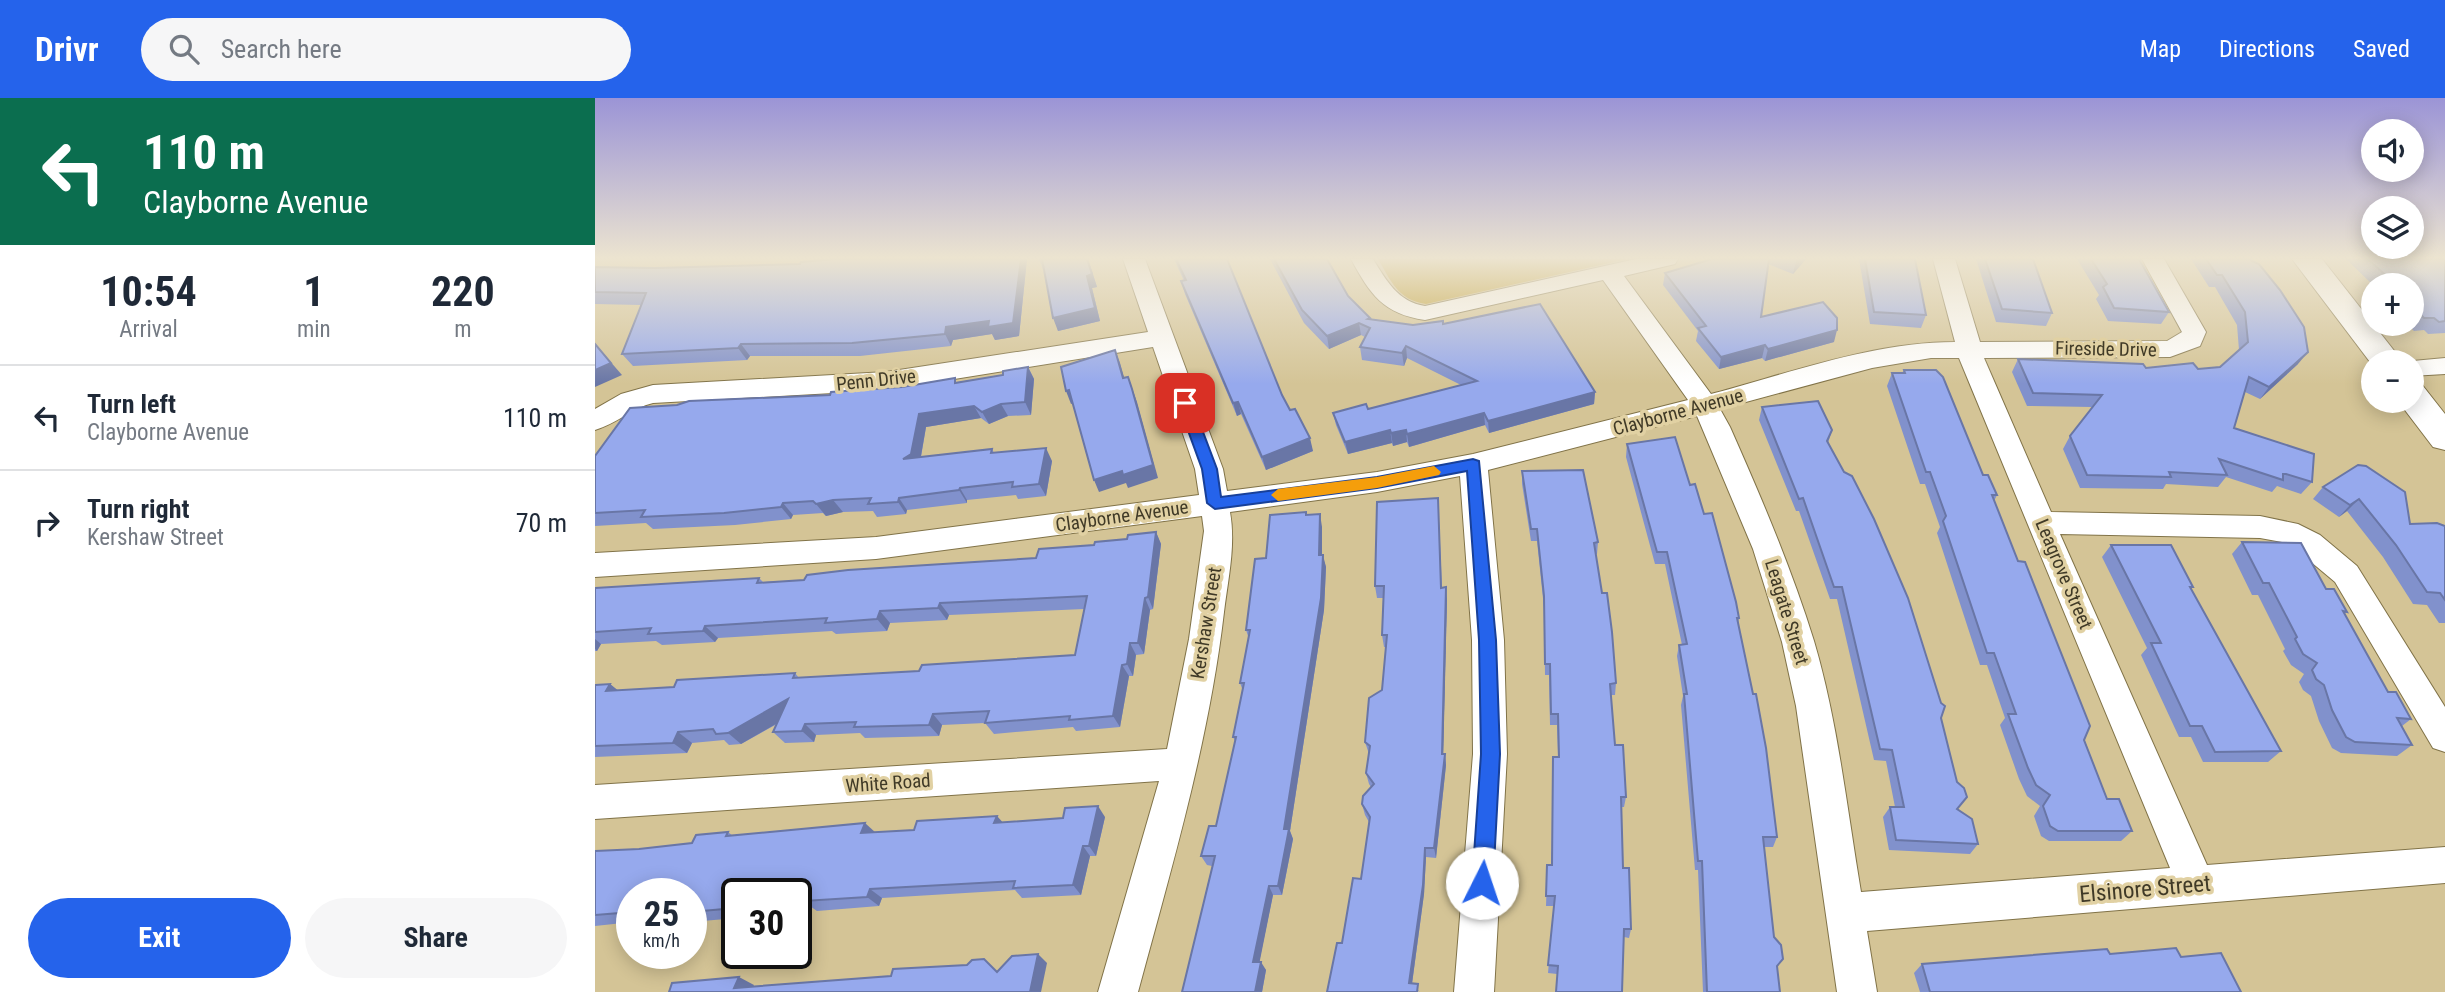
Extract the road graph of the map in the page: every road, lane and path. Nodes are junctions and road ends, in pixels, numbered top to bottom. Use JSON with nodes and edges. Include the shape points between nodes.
{"nodes":[{"id":1,"x":1148,"y":301,"type":"edge"},
{"id":2,"x":1390,"y":301,"type":"edge"},
{"id":3,"x":1480,"y":301,"type":"edge"},
{"id":4,"x":1630,"y":301,"type":"edge"},
{"id":5,"x":1956,"y":301,"type":"edge"},
{"id":6,"x":2176,"y":301,"type":"edge"},
{"id":7,"x":2339,"y":301,"type":"edge"},
{"id":8,"x":1161,"y":337,"type":"junction"},
{"id":9,"x":1969,"y":349,"type":"junction"},
{"id":10,"x":2378,"y":350,"type":"edge"},
{"id":11,"x":2445,"y":366,"type":"edge"},
{"id":12,"x":2424,"y":367,"type":"edge"},
{"id":13,"x":1704,"y":404,"type":"junction"},
{"id":14,"x":2424,"y":411,"type":"edge"},
{"id":15,"x":595,"y":421,"type":"edge"},
{"id":16,"x":2445,"y":438,"type":"edge"},
{"id":17,"x":1473,"y":464,"type":"junction"},
{"id":18,"x":1215,"y":503,"type":"junction"},
{"id":19,"x":2042,"y":523,"type":"junction"},
{"id":20,"x":595,"y":565,"type":"edge"},
{"id":21,"x":2445,"y":737,"type":"edge"},
{"id":22,"x":1181,"y":764,"type":"junction"},
{"id":23,"x":595,"y":802,"type":"edge"},
{"id":24,"x":2445,"y":865,"type":"edge"},
{"id":25,"x":2196,"y":885,"type":"junction"},
{"id":26,"x":1846,"y":913,"type":"junction"},
{"id":27,"x":1118,"y":992,"type":"edge"},
{"id":28,"x":1474,"y":992,"type":"edge"},
{"id":29,"x":1857,"y":992,"type":"edge"}],
"edges":[{"from":1,"to":8,"type":"street","name":"Kershaw Street"},
{"from":2,"to":3,"type":"street","via":[[1410,312],[1425,313]]},
{"from":4,"to":13,"type":"street","name":"Leagate Street"},
{"from":5,"to":9,"type":"street","name":"Leagrove Street"},
{"from":6,"to":9,"type":"street","name":"Fireside Drive","via":[[2194,332],[2182,345],[2153,351]]},
{"from":7,"to":10,"type":"street"},
{"from":8,"to":15,"type":"street","name":"Penn Drive","via":[[887,381],[653,394],[629,400]]},
{"from":8,"to":18,"type":"street","name":"Kershaw Street","via":[[1209,469]]},
{"from":9,"to":13,"type":"street","name":"Clayborne Avenue","via":[[1872,360]]},
{"from":9,"to":19,"type":"street","name":"Leagrove Street"},
{"from":11,"to":12,"type":"street"},
{"from":13,"to":17,"type":"street","name":"Clayborne Avenue"},
{"from":13,"to":26,"type":"street","name":"Leagate Street","via":[[1768,549],[1798,642],[1813,706]]},
{"from":14,"to":16,"type":"street"},
{"from":17,"to":18,"type":"street","name":"Clayborne Avenue"},
{"from":17,"to":28,"type":"street","via":[[1488,640],[1490,754]]},
{"from":18,"to":20,"type":"street","name":"Clayborne Avenue","via":[[876,548]]},
{"from":18,"to":22,"type":"street","name":"Kershaw Street","via":[[1219,531],[1205,639]]},
{"from":19,"to":21,"type":"street","via":[[2260,527],[2309,542],[2346,574]]},
{"from":19,"to":25,"type":"street","name":"Leagrove Street"},
{"from":22,"to":23,"type":"street","name":"White Road"},
{"from":22,"to":27,"type":"street","name":"Kershaw Street"},
{"from":24,"to":25,"type":"street","name":"Elsinore Street"},
{"from":25,"to":26,"type":"street","name":"Elsinore Street"},
{"from":26,"to":29,"type":"street","name":"Leagate Street"}]}
